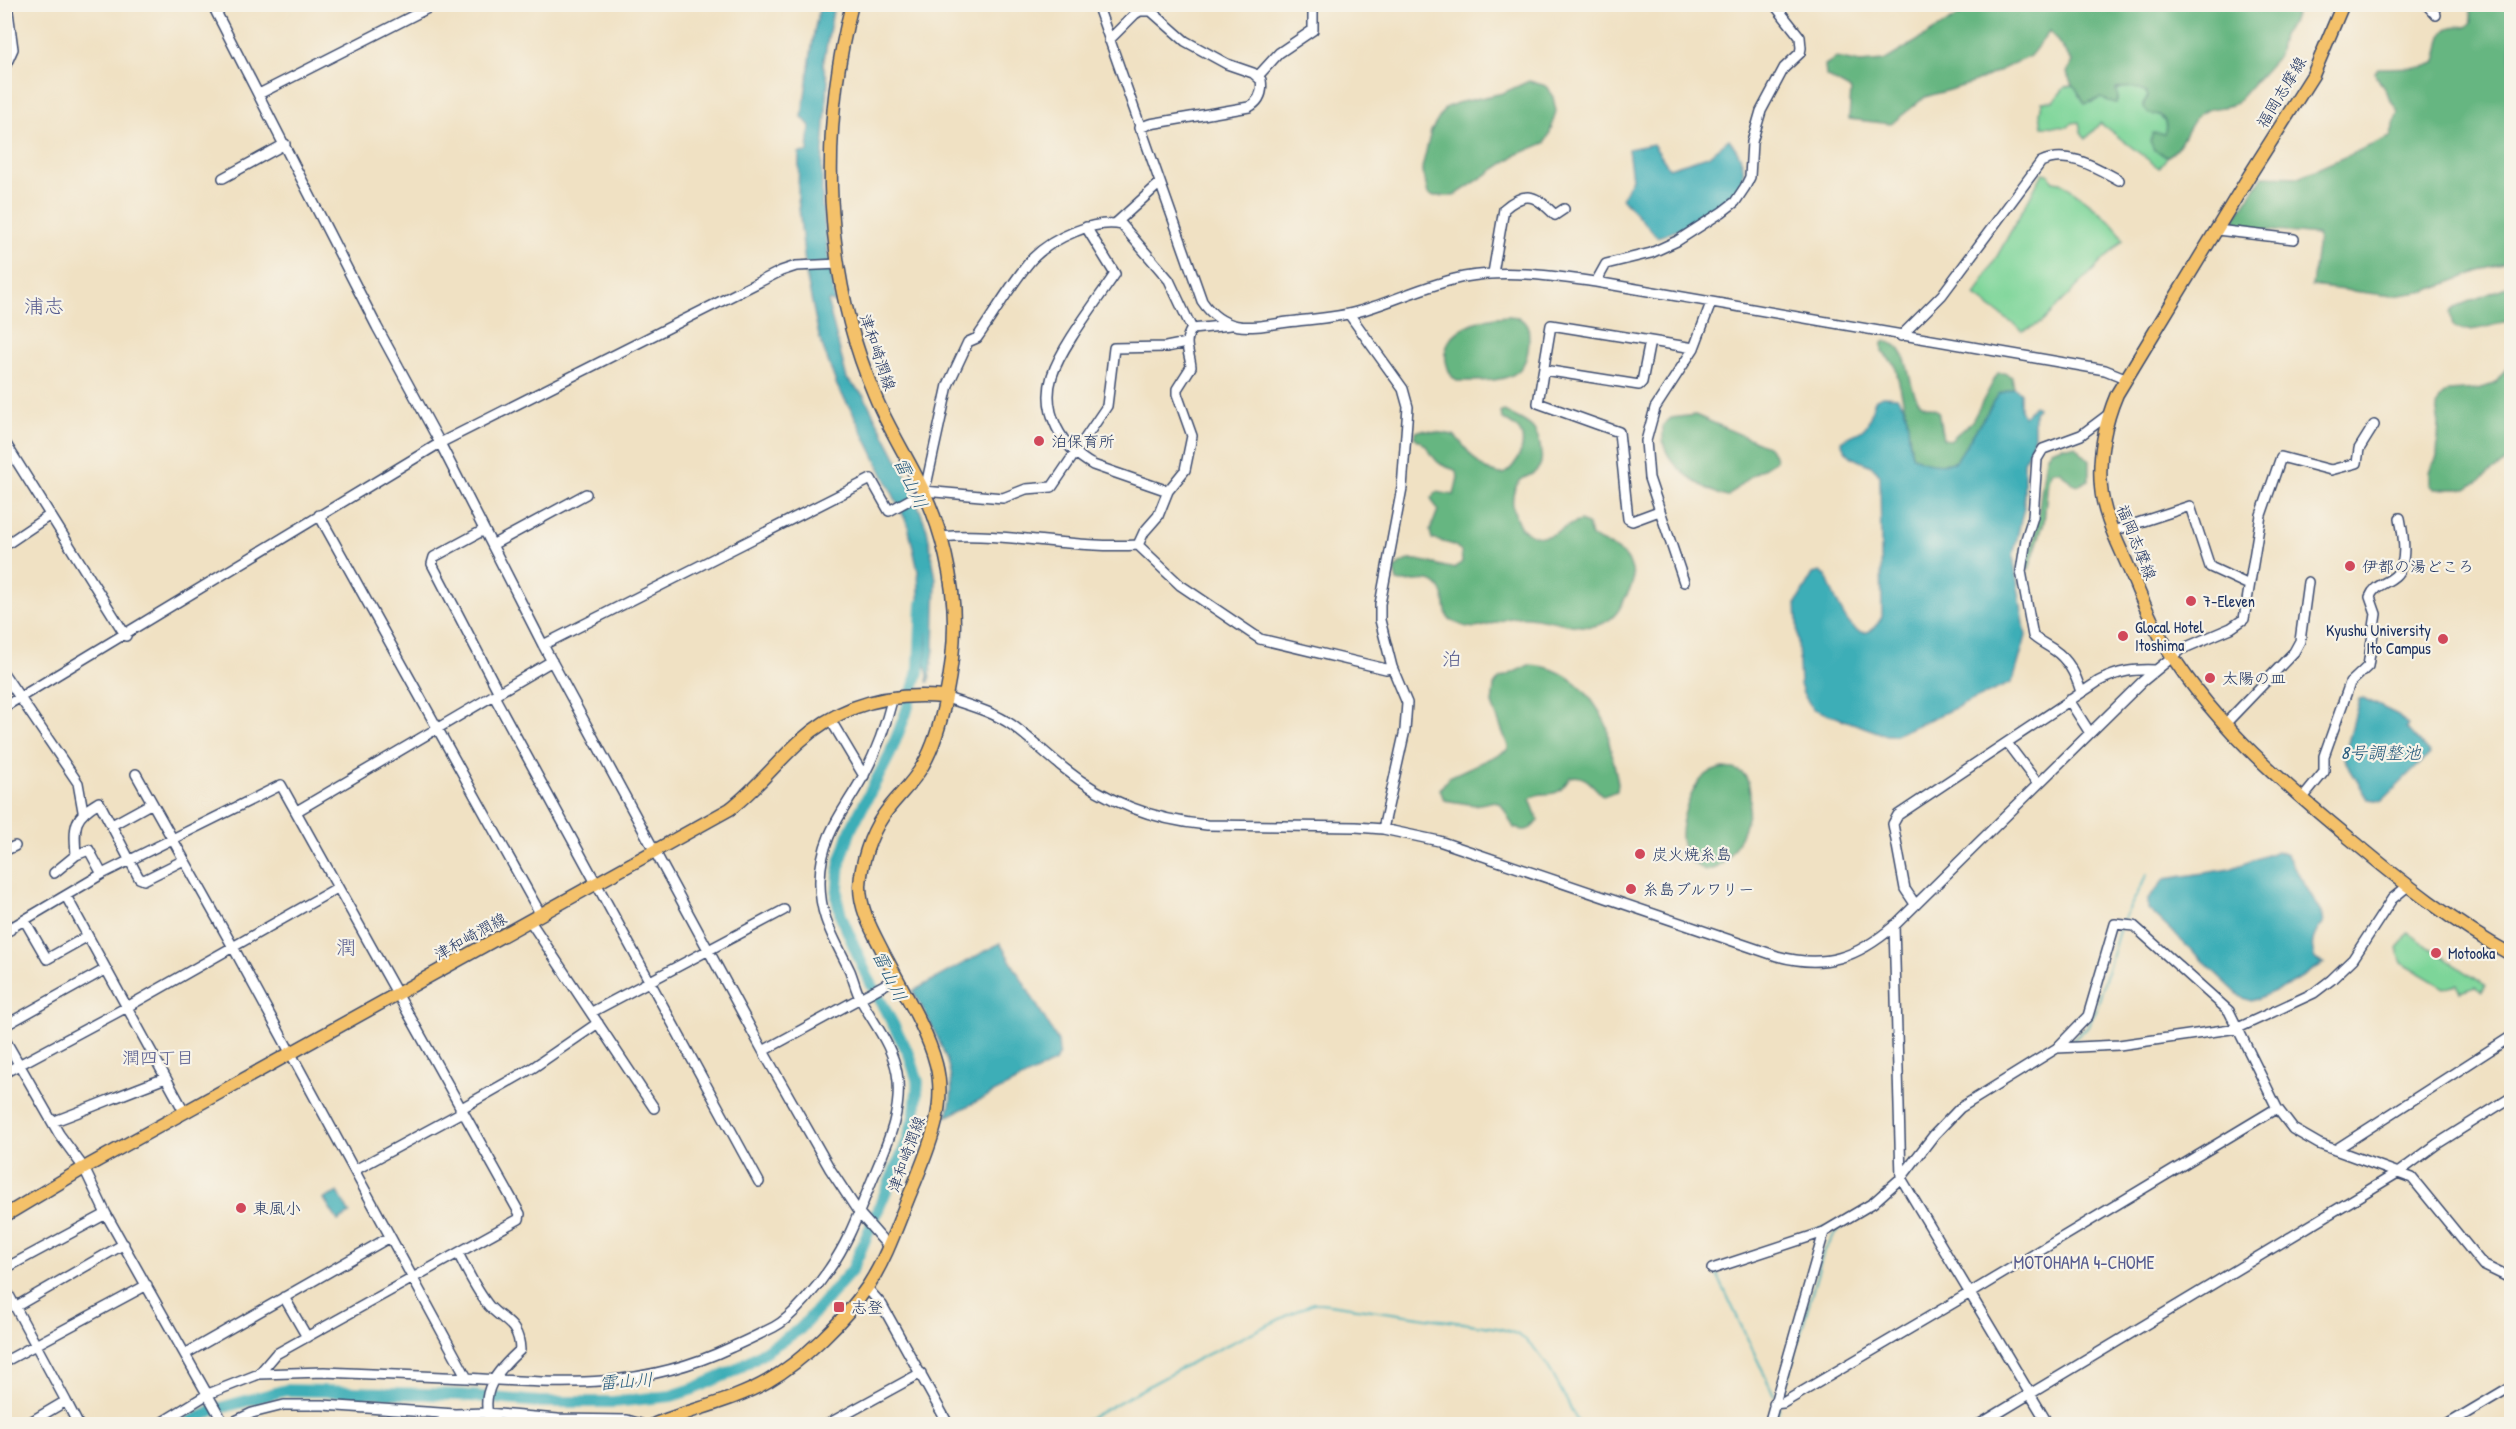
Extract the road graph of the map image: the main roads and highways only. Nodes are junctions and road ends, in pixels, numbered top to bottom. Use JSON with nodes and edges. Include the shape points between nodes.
{"nodes":[{"id":1,"x":852,"y":4,"type":"edge"},
{"id":2,"x":2343,"y":4,"type":"edge"},
{"id":3,"x":944,"y":697,"type":"junction"},
{"id":4,"x":2511,"y":955,"type":"edge"},
{"id":5,"x":4,"y":1216,"type":"edge"},
{"id":6,"x":655,"y":1425,"type":"edge"}],
"edges":[{"from":1,"to":3,"type":"main road","name":"津和崎潤線","via":[[839,70],[831,160],[830,196],[837,264],[862,365],[940,537],[954,626]]},
{"from":2,"to":4,"type":"main road","name":"福岡志摩線","via":[[2313,75],[2125,378],[2109,414],[2103,445],[2104,506],[2144,603],[2172,655],[2225,724],[2302,799],[2409,885]]},
{"from":3,"to":5,"type":"main road","name":"津和崎潤線","via":[[896,697],[855,706],[830,719],[800,741],[744,798],[712,819]]},
{"from":3,"to":6,"type":"main road","name":"津和崎潤線","via":[[933,745],[909,786],[882,817],[869,845],[860,882],[870,926],[936,1065],[939,1096],[930,1145],[867,1288],[807,1352],[769,1380]]}]}
